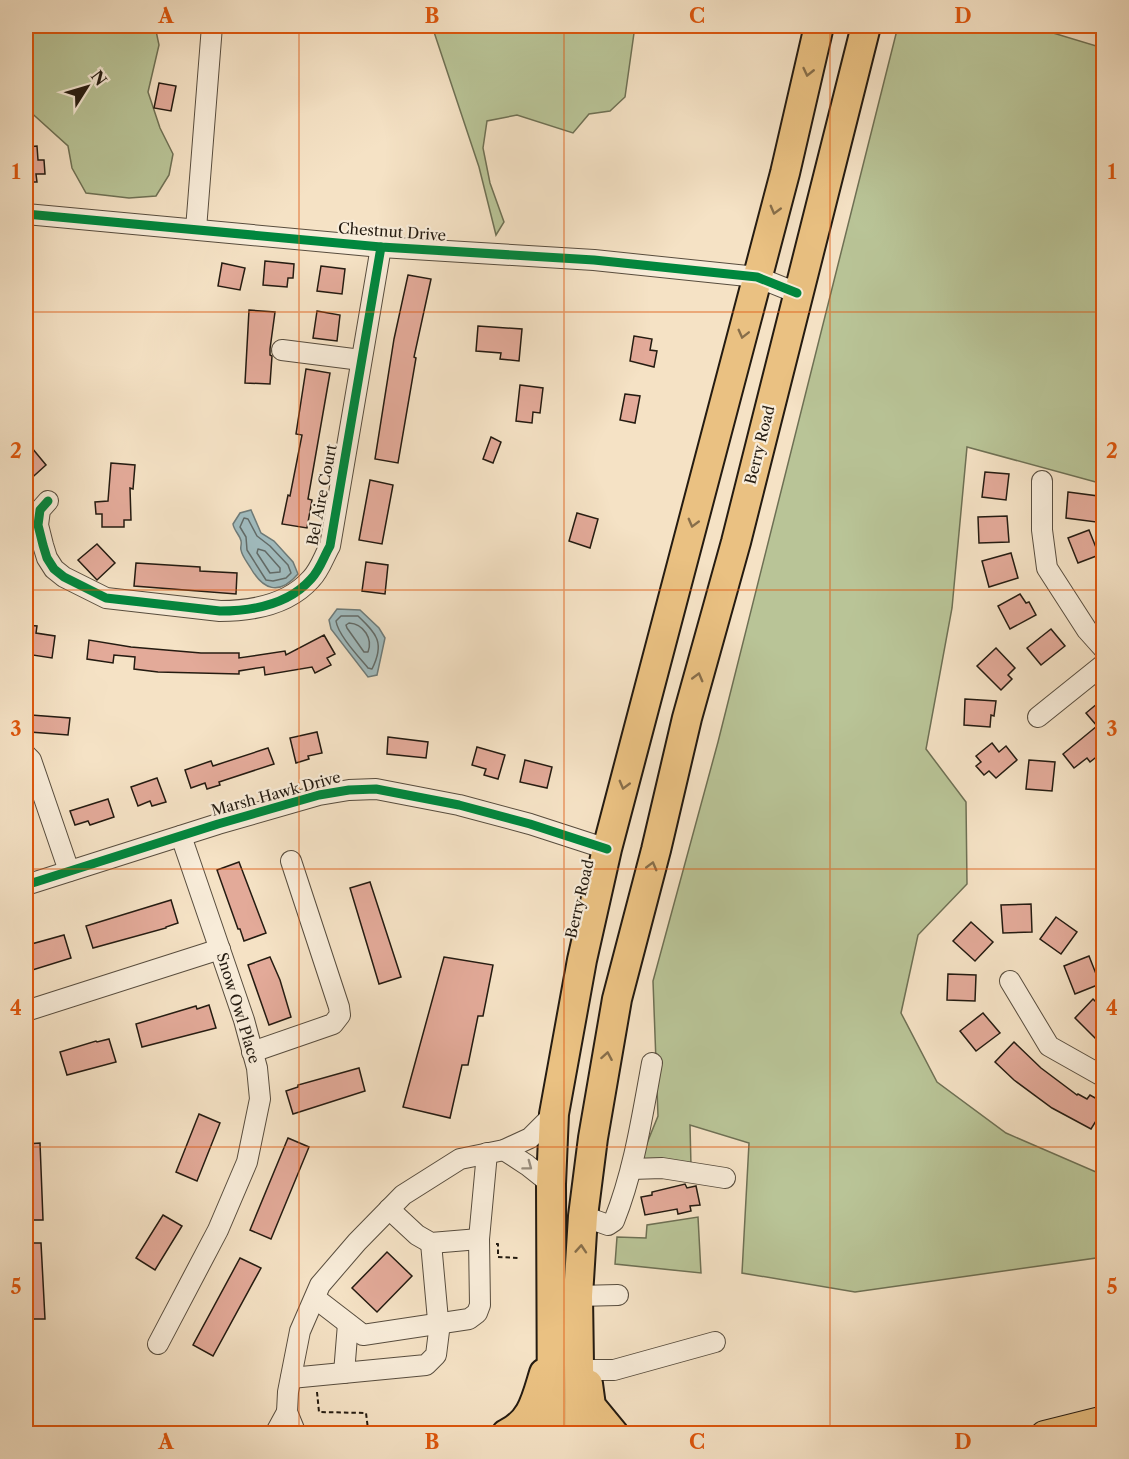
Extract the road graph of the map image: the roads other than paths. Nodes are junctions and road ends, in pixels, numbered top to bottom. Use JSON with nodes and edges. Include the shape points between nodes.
{"nodes":[{"id":1,"x":212,"y":26,"type":"edge"},
{"id":2,"x":819,"y":26,"type":"edge"},
{"id":3,"x":866,"y":26,"type":"edge"},
{"id":4,"x":26,"y":214,"type":"edge"},
{"id":5,"x":196,"y":229,"type":"junction"},
{"id":6,"x":381,"y":247,"type":"junction"},
{"id":7,"x":757,"y":277,"type":"junction"},
{"id":8,"x":797,"y":293,"type":"junction"},
{"id":9,"x":282,"y":350,"type":"dead end"},
{"id":10,"x":362,"y":360,"type":"junction"},
{"id":11,"x":1042,"y":481,"type":"dead end"},
{"id":12,"x":48,"y":501,"type":"dead end"},
{"id":13,"x":1104,"y":650,"type":"edge"},
{"id":14,"x":1104,"y":664,"type":"edge"},
{"id":15,"x":1038,"y":717,"type":"dead end"},
{"id":16,"x":26,"y":755,"type":"edge"},
{"id":17,"x":181,"y":836,"type":"junction"},
{"id":18,"x":607,"y":849,"type":"junction"},
{"id":19,"x":291,"y":861,"type":"dead end"},
{"id":20,"x":69,"y":871,"type":"junction"},
{"id":21,"x":26,"y":885,"type":"edge"},
{"id":22,"x":219,"y":949,"type":"junction"},
{"id":23,"x":1010,"y":981,"type":"dead end"},
{"id":24,"x":26,"y":1011,"type":"edge"},
{"id":25,"x":252,"y":1052,"type":"junction"},
{"id":26,"x":652,"y":1063,"type":"dead end"},
{"id":27,"x":1104,"y":1077,"type":"edge"},
{"id":28,"x":554,"y":1114,"type":"junction"},
{"id":29,"x":496,"y":1151,"type":"junction"},
{"id":30,"x":631,"y":1169,"type":"junction"},
{"id":31,"x":725,"y":1178,"type":"dead end"},
{"id":32,"x":551,"y":1184,"type":"junction"},
{"id":33,"x":389,"y":1209,"type":"junction"},
{"id":34,"x":583,"y":1216,"type":"junction"},
{"id":35,"x":479,"y":1241,"type":"junction"},
{"id":36,"x":431,"y":1243,"type":"junction"},
{"id":37,"x":618,"y":1295,"type":"dead end"},
{"id":38,"x":578,"y":1296,"type":"junction"},
{"id":39,"x":315,"y":1298,"type":"junction"},
{"id":40,"x":438,"y":1323,"type":"junction"},
{"id":41,"x":348,"y":1324,"type":"junction"},
{"id":42,"x":578,"y":1328,"type":"junction"},
{"id":43,"x":715,"y":1342,"type":"dead end"},
{"id":44,"x":158,"y":1344,"type":"dead end"},
{"id":45,"x":551,"y":1348,"type":"junction"},
{"id":46,"x":586,"y":1370,"type":"junction"},
{"id":47,"x":344,"y":1373,"type":"junction"},
{"id":48,"x":291,"y":1378,"type":"junction"},
{"id":49,"x":287,"y":1412,"type":"junction"},
{"id":50,"x":1104,"y":1419,"type":"edge"},
{"id":51,"x":274,"y":1434,"type":"edge"},
{"id":52,"x":296,"y":1434,"type":"edge"},
{"id":53,"x":506,"y":1434,"type":"edge"},
{"id":54,"x":552,"y":1434,"type":"edge"},
{"id":55,"x":580,"y":1434,"type":"edge"},
{"id":56,"x":614,"y":1434,"type":"edge"},
{"id":57,"x":1044,"y":1434,"type":"edge"}],
"edges":[{"from":1,"to":5,"type":"street"},
{"from":2,"to":7,"type":"highway","name":"Berry Road","one_way":true},
{"from":3,"to":8,"type":"highway","name":"Berry Road"},
{"from":4,"to":5,"type":"street","name":"Chestnut Drive"},
{"from":5,"to":6,"type":"street","name":"Chestnut Drive"},
{"from":6,"to":7,"type":"street","name":"Chestnut Drive","via":[[594,260]]},
{"from":6,"to":10,"type":"street","name":"Bel Aire Court"},
{"from":7,"to":8,"type":"street","name":"Chestnut Drive"},
{"from":7,"to":18,"type":"highway","name":"Berry Road","one_way":true},
{"from":34,"to":8,"type":"highway","name":"Berry Road","one_way":true,"via":[[617,999]]},
{"from":9,"to":10,"type":"street"},
{"from":10,"to":12,"type":"street","name":"Bel Aire Court","via":[[330,546],[313,578],[286,598],[258,609],[220,611],[106,598],[92,593],[64,577],[47,558],[38,525],[40,510]]},
{"from":11,"to":13,"type":"street","via":[[1047,568]]},
{"from":14,"to":15,"type":"street"},
{"from":16,"to":20,"type":"street"},
{"from":17,"to":18,"type":"street","name":"Marsh Hawk Drive","via":[[319,795],[376,789],[459,805]]},
{"from":17,"to":20,"type":"street","name":"Marsh Hawk Drive"},
{"from":17,"to":22,"type":"street","name":"Snow Owl Place"},
{"from":18,"to":28,"type":"highway","name":"Berry Road"},
{"from":19,"to":25,"type":"street","via":[[340,1015],[333,1024]]},
{"from":20,"to":21,"type":"street","name":"Marsh Hawk Drive"},
{"from":22,"to":24,"type":"street"},
{"from":22,"to":25,"type":"street","name":"Snow Owl Place"},
{"from":23,"to":27,"type":"street","via":[[1049,1046]]},
{"from":25,"to":44,"type":"street","name":"Snow Owl Place","via":[[260,1099],[247,1162],[218,1230]]},
{"from":26,"to":30,"type":"street"},
{"from":28,"to":29,"type":"street","via":[[530,1138]]},
{"from":28,"to":32,"type":"highway","name":"Berry Road"},
{"from":29,"to":32,"type":"street","one_way":true,"via":[[527,1164]]},
{"from":29,"to":33,"type":"street","via":[[460,1159],[403,1195]]},
{"from":29,"to":35,"type":"street"},
{"from":30,"to":31,"type":"street","via":[[662,1168]]},
{"from":30,"to":34,"type":"street","via":[[614,1221],[608,1225]]},
{"from":32,"to":45,"type":"highway","name":"Berry Road"},
{"from":33,"to":36,"type":"street"},
{"from":33,"to":39,"type":"street","via":[[320,1285]]},
{"from":38,"to":34,"type":"highway","name":"Berry Road","one_way":true},
{"from":35,"to":36,"type":"street"},
{"from":35,"to":40,"type":"street","via":[[477,1313],[470,1319]]},
{"from":36,"to":40,"type":"street"},
{"from":37,"to":38,"type":"street"},
{"from":38,"to":42,"type":"highway","name":"Berry Road"},
{"from":39,"to":41,"type":"street"},
{"from":39,"to":48,"type":"street","via":[[300,1331]]},
{"from":40,"to":41,"type":"street","via":[[363,1335]]},
{"from":40,"to":47,"type":"street","via":[[436,1355],[426,1365]]},
{"from":41,"to":47,"type":"street"},
{"from":42,"to":46,"type":"highway"},
{"from":42,"to":55,"type":"highway","name":"Berry Road"},
{"from":43,"to":46,"type":"street","via":[[614,1370]]},
{"from":45,"to":53,"type":"highway","via":[[532,1410],[525,1421]]},
{"from":45,"to":54,"type":"highway","name":"Berry Road"},
{"from":46,"to":56,"type":"highway","via":[[591,1406]]},
{"from":47,"to":48,"type":"street"},
{"from":48,"to":49,"type":"street"},
{"from":49,"to":51,"type":"street"},
{"from":49,"to":52,"type":"street"},
{"from":50,"to":57,"type":"main road"}]}
